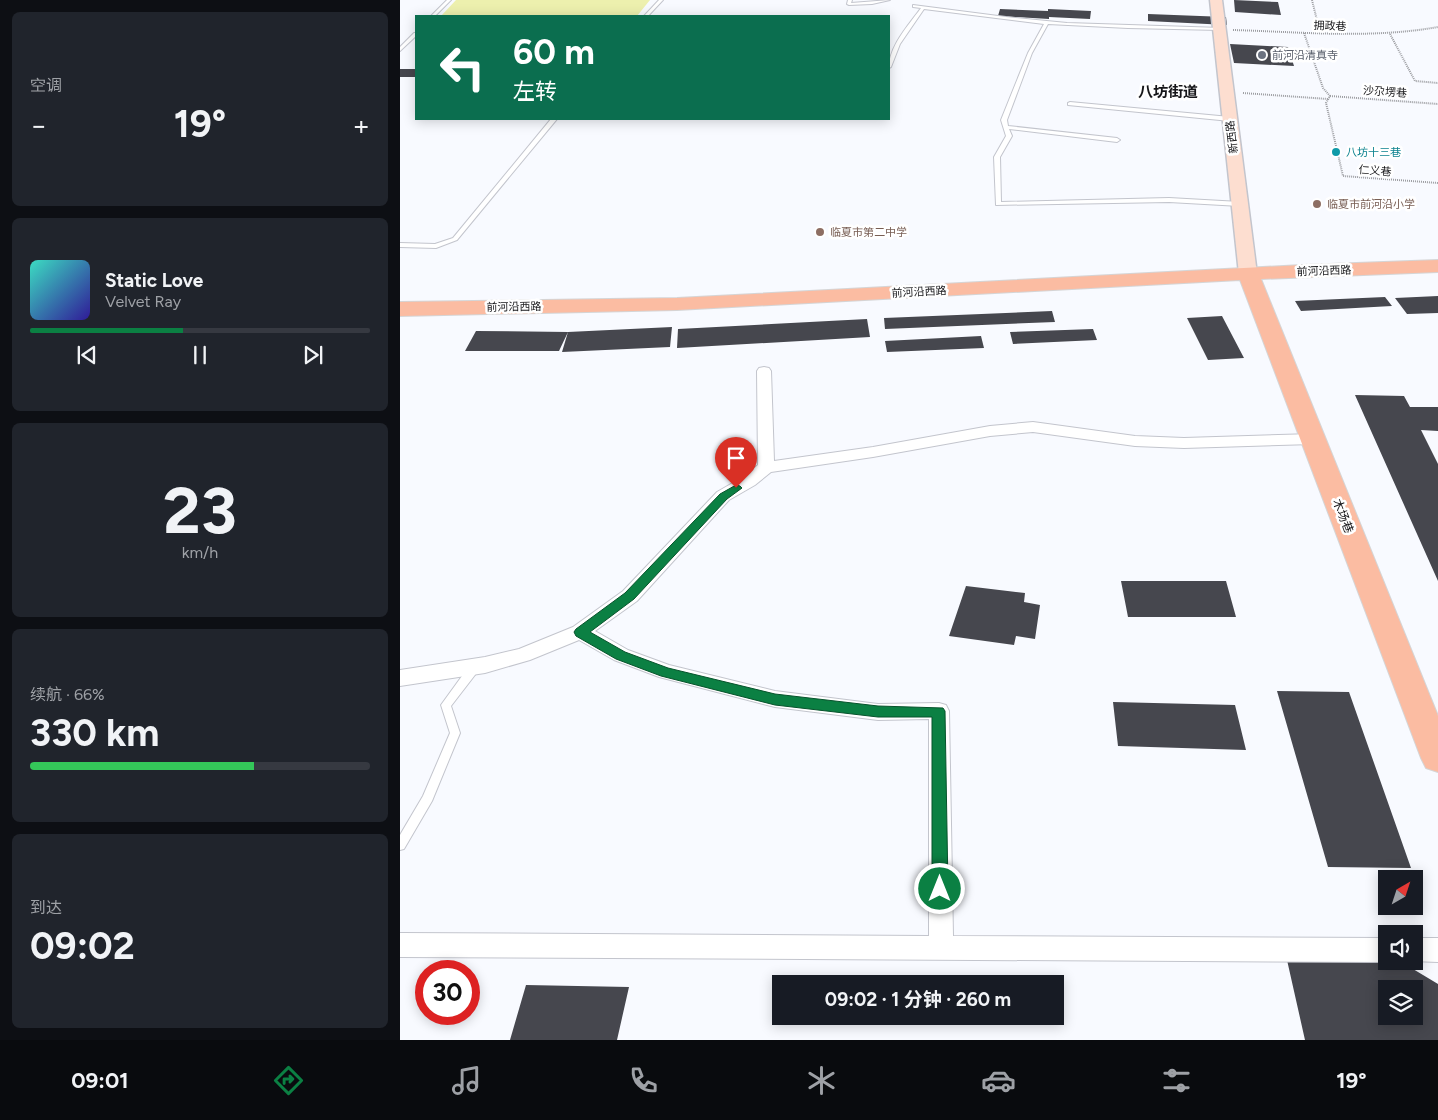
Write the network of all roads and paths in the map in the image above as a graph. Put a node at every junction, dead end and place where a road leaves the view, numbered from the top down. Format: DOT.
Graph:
graph roads {
  1 [pos="449,0"];
  2 [pos="661,0"];
  3 [pos="850,0"];
  4 [pos="888,0"];
  5 [pos="921,0"];
  6 [pos="1216,0"];
  7 [pos="1312,0"];
  8 [pos="924,8"];
  9 [pos="434,15"];
  10 [pos="647,15"];
  11 [pos="1046,23"];
  12 [pos="1438,27"];
  13 [pos="1220,29"];
  14 [pos="1304,33"];
  15 [pos="1320,33"];
  16 [pos="1390,34"];
  17 [pos="415,35"];
  18 [pos="400,50"];
  19 [pos="890,64"];
  20 [pos="1438,82"];
  21 [pos="1227,92"];
  22 [pos="1330,96"];
  23 [pos="1328,100"];
  24 [pos="1070,104"];
  25 [pos="1438,104"];
  26 [pos="1230,119"];
  27 [pos="553,120"];
  28 [pos="1006,127"];
  29 [pos="1117,140"];
  30 [pos="1438,183"];
  31 [pos="1240,204"];
  32 [pos="400,245"];
  33 [pos="1438,266"];
  34 [pos="1248,274"];
  35 [pos="400,309"];
  36 [pos="764,371"];
  37 [pos="1313,439"];
  38 [pos="766,467"];
  39 [pos="580,632"];
  40 [pos="474,668"];
  41 [pos="400,678"];
  42 [pos="1438,758"];
  43 [pos="400,845"];
  44 [pos="400,945"];
  45 [pos="941,948"];
  46 [pos="1378,950"];
  47 [pos="1423,950"];
  48 [pos="1438,950"];
  1 -- 9 [label="lane"];
  2 -- 10 [label="lane"];
  3 -- 4 [label="lane"];
  5 -- 8 [label="lane"];
  6 -- 13 [label="main road, 新西路"];
  7 -- 15 [label="path"];
  8 -- 11 [label="lane"];
  8 -- 19 [label="lane"];
  11 -- 13 [label="lane"];
  11 -- 28 [label="lane"];
  12 -- 16 [label="path, 拥政巷"];
  13 -- 14 [label="path, 拥政巷"];
  13 -- 21 [label="main road, 新西路"];
  14 -- 15 [label="path, 拥政巷"];
  14 -- 22 [label="path"];
  15 -- 16 [label="path, 拥政巷"];
  16 -- 20 [label="path"];
  17 -- 18 [label="lane"];
  21 -- 23 [label="path"];
  21 -- 26 [label="main road, 新西路"];
  22 -- 23 [label="path"];
  22 -- 25 [label="path, 沙尕塄巷"];
  23 -- 30 [label="path, 仁义巷"];
  24 -- 26 [label="lane"];
  26 -- 31 [label="main road, 新西路"];
  27 -- 32 [label="lane"];
  28 -- 29 [label="lane"];
  28 -- 31 [label="lane"];
  31 -- 34 [label="main road, 新西路"];
  33 -- 34 [label="main road, 前河沿西路"];
  34 -- 35 [label="main road, 前河沿西路"];
  34 -- 37 [label="main road, 木场巷"];
  36 -- 38 [label="street"];
  37 -- 38 [label="street"];
  37 -- 42 [label="main road, 木场巷"];
  38 -- 39 [label="street"];
  39 -- 40 [label="street"];
  39 -- 45 [label="street"];
  40 -- 41 [label="street"];
  40 -- 43 [label="lane"];
  44 -- 45 [label="street"];
  45 -- 46 [label="street"];
  47 -- 48 [label="street"];
}
